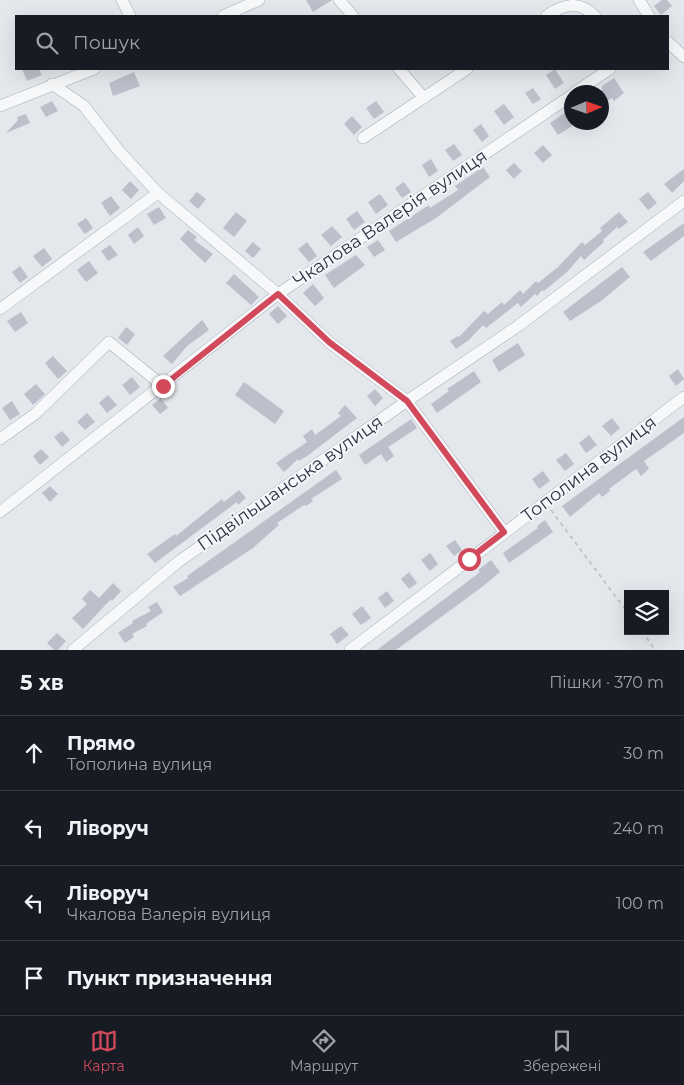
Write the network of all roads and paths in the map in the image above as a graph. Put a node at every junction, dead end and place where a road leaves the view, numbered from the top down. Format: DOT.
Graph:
graph roads {
  1 [pos="122,0"];
  2 [pos="259,0"];
  3 [pos="339,0"];
  4 [pos="639,0"];
  5 [pos="130,15"];
  6 [pos="225,15"];
  7 [pos="352,15"];
  8 [pos="548,15"];
  9 [pos="594,15"];
  10 [pos="648,15"];
  11 [pos="669,43"];
  12 [pos="684,57"];
  13 [pos="91,70"];
  14 [pos="400,70"];
  15 [pos="466,70"];
  16 [pos="608,70"];
  17 [pos="52,84"];
  18 [pos="586,85"];
  19 [pos="424,98"];
  20 [pos="564,100"];
  21 [pos="0,106"];
  22 [pos="363,138"];
  23 [pos="158,193"];
  24 [pos="684,200"];
  25 [pos="278,294"];
  26 [pos="0,309"];
  27 [pos="163,386"];
  28 [pos="684,397"];
  29 [pos="407,401"];
  30 [pos="0,439"];
  31 [pos="545,502"];
  32 [pos="0,512"];
  33 [pos="504,532"];
  34 [pos="624,608"];
  35 [pos="645,635"];
  36 [pos="72,650"];
  37 [pos="350,650"];
  38 [pos="655,650"];
  1 -- 5 [label="street"];
  2 -- 6 [label="street"];
  3 -- 7 [label="street"];
  4 -- 10 [label="street"];
  8 -- 9 [label="street"];
  11 -- 12 [label="street"];
  13 -- 17 [label="street"];
  14 -- 19 [label="street"];
  15 -- 19 [label="street"];
  16 -- 18 [label="street"];
  17 -- 21 [label="street"];
  17 -- 23 [label="street"];
  19 -- 22 [label="street"];
  20 -- 25 [label="street, Чкалова Валерія вулиця"];
  23 -- 25 [label="street"];
  23 -- 26 [label="street"];
  24 -- 29 [label="street, Підвільшанська вулиця"];
  25 -- 27 [label="street, Чкалова Валерія вулиця"];
  25 -- 29 [label="street"];
  27 -- 30 [label="street"];
  27 -- 32 [label="street, Чкалова Валерія вулиця"];
  28 -- 31 [label="street, Тополина вулиця"];
  29 -- 33 [label="street"];
  29 -- 36 [label="street, Підвільшанська вулиця"];
  31 -- 33 [label="street, Тополина вулиця"];
  31 -- 34 [label="path"];
  33 -- 37 [label="street, Тополина вулиця"];
  35 -- 38 [label="path"];
}
